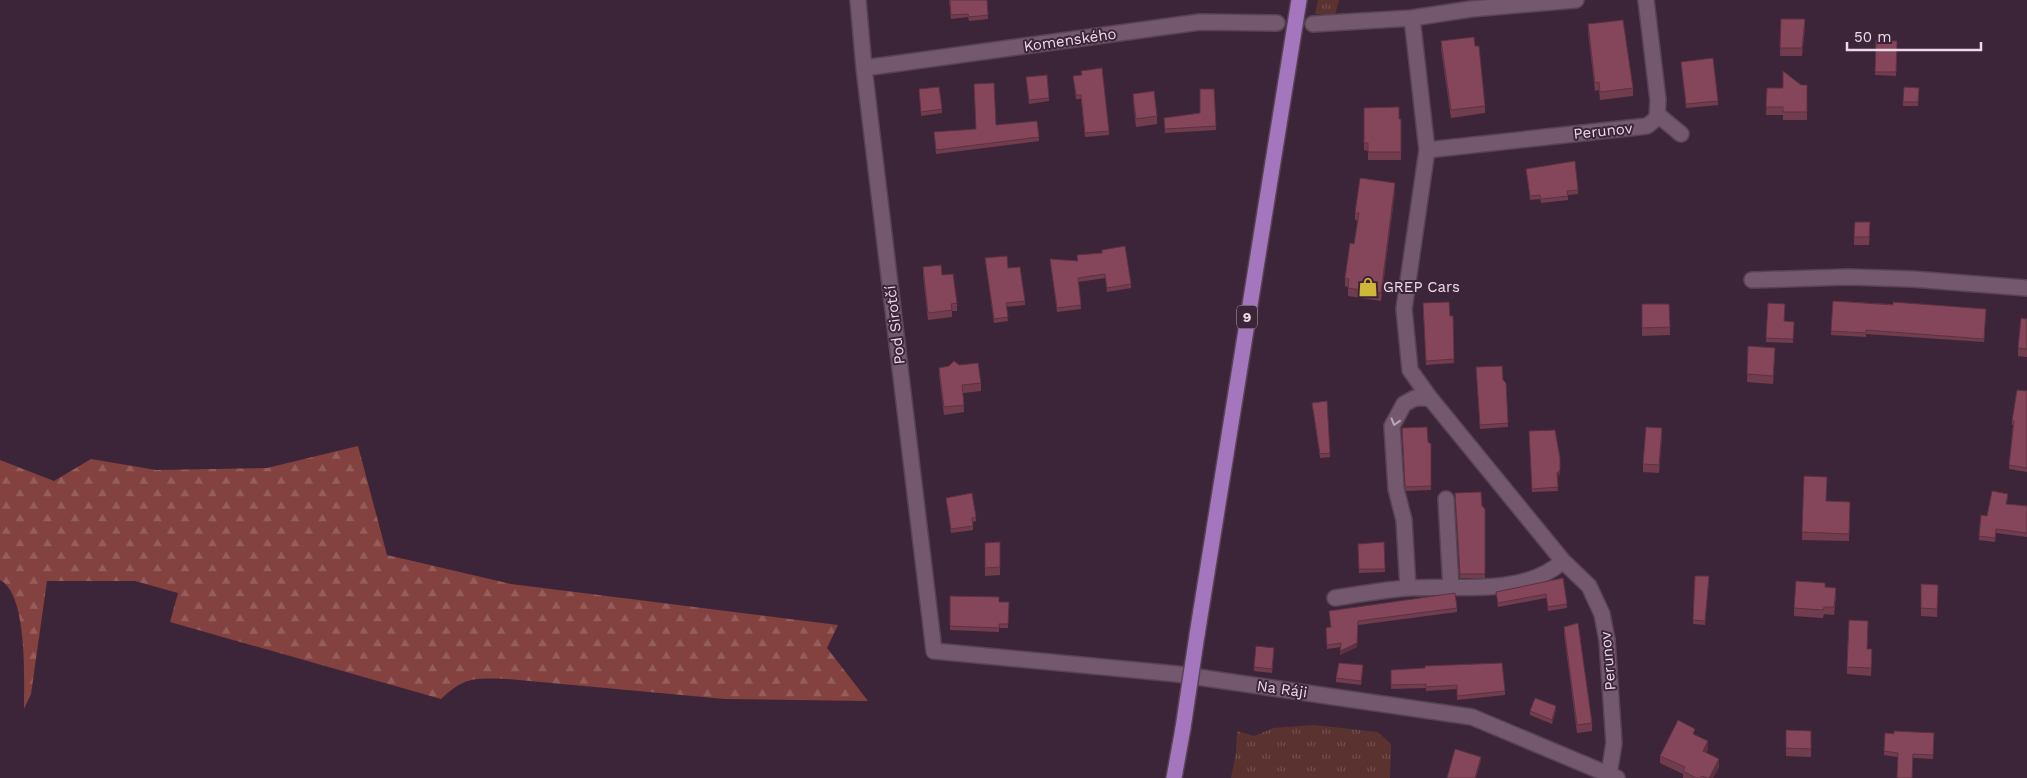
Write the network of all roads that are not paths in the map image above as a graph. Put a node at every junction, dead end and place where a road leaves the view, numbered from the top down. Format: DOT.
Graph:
graph roads {
  1 [pos="858,0"];
  2 [pos="1299,0"];
  3 [pos="1576,0"];
  4 [pos="1646,0"];
  5 [pos="1412,18"];
  6 [pos="1277,23"];
  7 [pos="1313,24"];
  8 [pos="864,68"];
  9 [pos="1658,116"];
  10 [pos="1681,134"];
  11 [pos="1427,150"];
  12 [pos="1752,280"];
  13 [pos="2027,288"];
  14 [pos="1430,398"];
  15 [pos="1446,499"];
  16 [pos="1563,561"];
  17 [pos="1408,588"];
  18 [pos="1451,588"];
  19 [pos="1335,598"];
  20 [pos="934,651"];
  21 [pos="1613,776"];
  22 [pos="1174,778"];
  1 -- 8 [label="street, Pod Sirotčí"];
  2 -- 22 [label="main road, 9, bridge"];
  3 -- 5 [label="street"];
  4 -- 9 [label="street"];
  5 -- 7 [label="street"];
  5 -- 11 [label="street, Perunov"];
  6 -- 8 [label="street, Komenského"];
  8 -- 20 [label="street, Pod Sirotčí"];
  9 -- 10 [label="street"];
  9 -- 11 [label="street, Perunov"];
  11 -- 14 [label="street, Perunov"];
  12 -- 13 [label="street"];
  14 -- 16 [label="street, Perunov"];
  14 -- 17 [label="street, one-way"];
  15 -- 18 [label="street"];
  16 -- 18 [label="street"];
  16 -- 21 [label="street, Perunov"];
  17 -- 18 [label="street"];
  17 -- 19 [label="street"];
  20 -- 21 [label="street, Na Ráji"];
}
